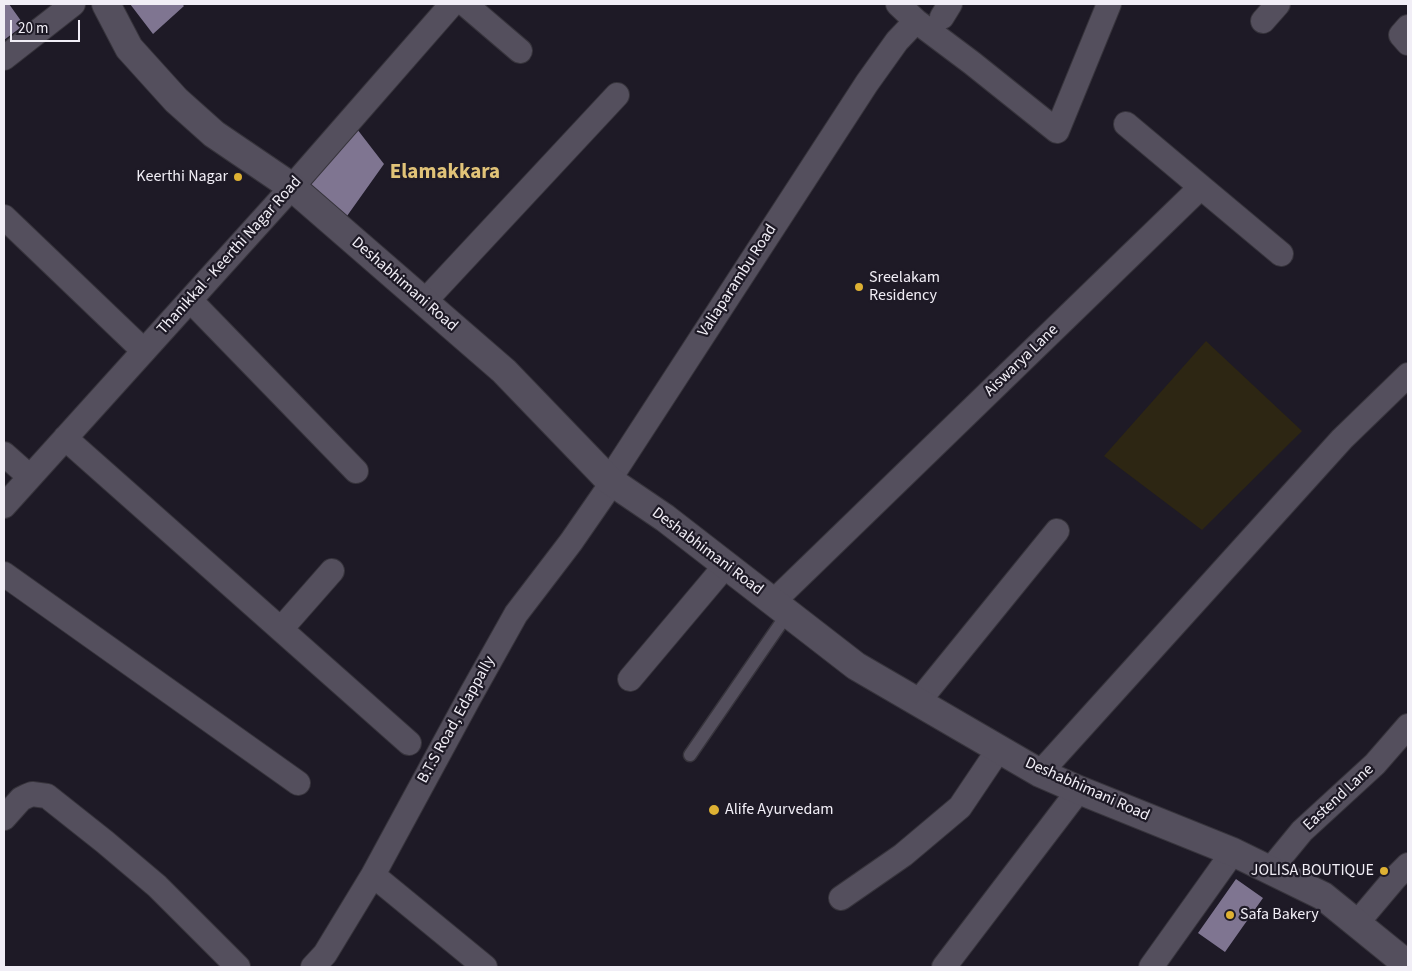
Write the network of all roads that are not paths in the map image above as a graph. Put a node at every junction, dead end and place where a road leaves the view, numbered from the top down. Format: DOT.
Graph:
graph roads {
  1 [pos="72,4"];
  2 [pos="106,4"];
  3 [pos="452,4"];
  4 [pos="465,4"];
  5 [pos="898,4"];
  6 [pos="1109,4"];
  7 [pos="916,21"];
  8 [pos="1408,27"];
  9 [pos="1408,43"];
  10 [pos="520,51"];
  11 [pos="4,58"];
  12 [pos="616,95"];
  13 [pos="1126,124"];
  14 [pos="292,187"];
  15 [pos="1201,187"];
  16 [pos="4,217"];
  17 [pos="1281,254"];
  18 [pos="190,300"];
  19 [pos="424,302"];
  20 [pos="144,351"];
  21 [pos="1408,375"];
  22 [pos="65,438"];
  23 [pos="4,454"];
  24 [pos="356,471"];
  25 [pos="30,477"];
  26 [pos="609,480"];
  27 [pos="4,506"];
  28 [pos="1057,531"];
  29 [pos="726,565"];
  30 [pos="332,571"];
  31 [pos="4,574"];
  32 [pos="781,608"];
  33 [pos="281,629"];
  34 [pos="630,679"];
  35 [pos="918,702"];
  36 [pos="1408,726"];
  37 [pos="409,743"];
  38 [pos="999,749"];
  39 [pos="690,755"];
  40 [pos="1040,773"];
  41 [pos="298,783"];
  42 [pos="1079,790"];
  43 [pos="4,818"];
  44 [pos="1232,852"];
  45 [pos="1408,865"];
  46 [pos="1270,870"];
  47 [pos="373,875"];
  48 [pos="841,898"];
  49 [pos="1357,923"];
  50 [pos="1408,965"];
  51 [pos="238,967"];
  52 [pos="313,967"];
  53 [pos="485,967"];
  54 [pos="944,967"];
  55 [pos="1151,967"];
  1 -- 11 [label="street"];
  2 -- 14 [label="street, Deshabhimani Road"];
  3 -- 14 [label="street, Thanikkal - Keerthi Nagar Road"];
  4 -- 10 [label="street"];
  5 -- 7 [label="street"];
  6 -- 7 [label="street"];
  7 -- 26 [label="street, Valiaparambu Road"];
  8 -- 9 [label="street"];
  12 -- 19 [label="street"];
  13 -- 15 [label="street"];
  14 -- 18 [label="street, Thanikkal - Keerthi Nagar Road"];
  14 -- 19 [label="street, Deshabhimani Road"];
  15 -- 17 [label="street"];
  15 -- 32 [label="street, Aiswarya Lane"];
  16 -- 20 [label="street"];
  18 -- 20 [label="street, Thanikkal - Keerthi Nagar Road"];
  18 -- 24 [label="street"];
  19 -- 26 [label="street, Deshabhimani Road"];
  20 -- 22 [label="street, Thanikkal - Keerthi Nagar Road"];
  21 -- 40 [label="street"];
  22 -- 25 [label="street, Thanikkal - Keerthi Nagar Road"];
  22 -- 33 [label="street"];
  23 -- 25 [label="street"];
  25 -- 27 [label="street, Thanikkal - Keerthi Nagar Road"];
  26 -- 29 [label="street, Deshabhimani Road"];
  26 -- 47 [label="street, B.T.S Road, Edappally"];
  28 -- 35 [label="street"];
  29 -- 32 [label="street, Deshabhimani Road"];
  29 -- 34 [label="street"];
  30 -- 33 [label="street"];
  31 -- 41 [label="street"];
  32 -- 35 [label="street, Deshabhimani Road"];
  32 -- 39 [label="lane"];
  33 -- 37 [label="street"];
  35 -- 38 [label="street, Deshabhimani Road"];
  36 -- 46 [label="street, Eastend Lane"];
  38 -- 40 [label="street, Deshabhimani Road"];
  38 -- 48 [label="street"];
  40 -- 42 [label="street, Deshabhimani Road"];
  42 -- 44 [label="street, Deshabhimani Road"];
  42 -- 54 [label="street"];
  43 -- 51 [label="street"];
  44 -- 46 [label="street, Deshabhimani Road"];
  44 -- 55 [label="street"];
  45 -- 49 [label="street"];
  46 -- 49 [label="street, Deshabhimani Road"];
  47 -- 52 [label="street, B.T.S Road, Edappally"];
  47 -- 53 [label="street"];
  49 -- 50 [label="street, Deshabhimani Road"];
}
